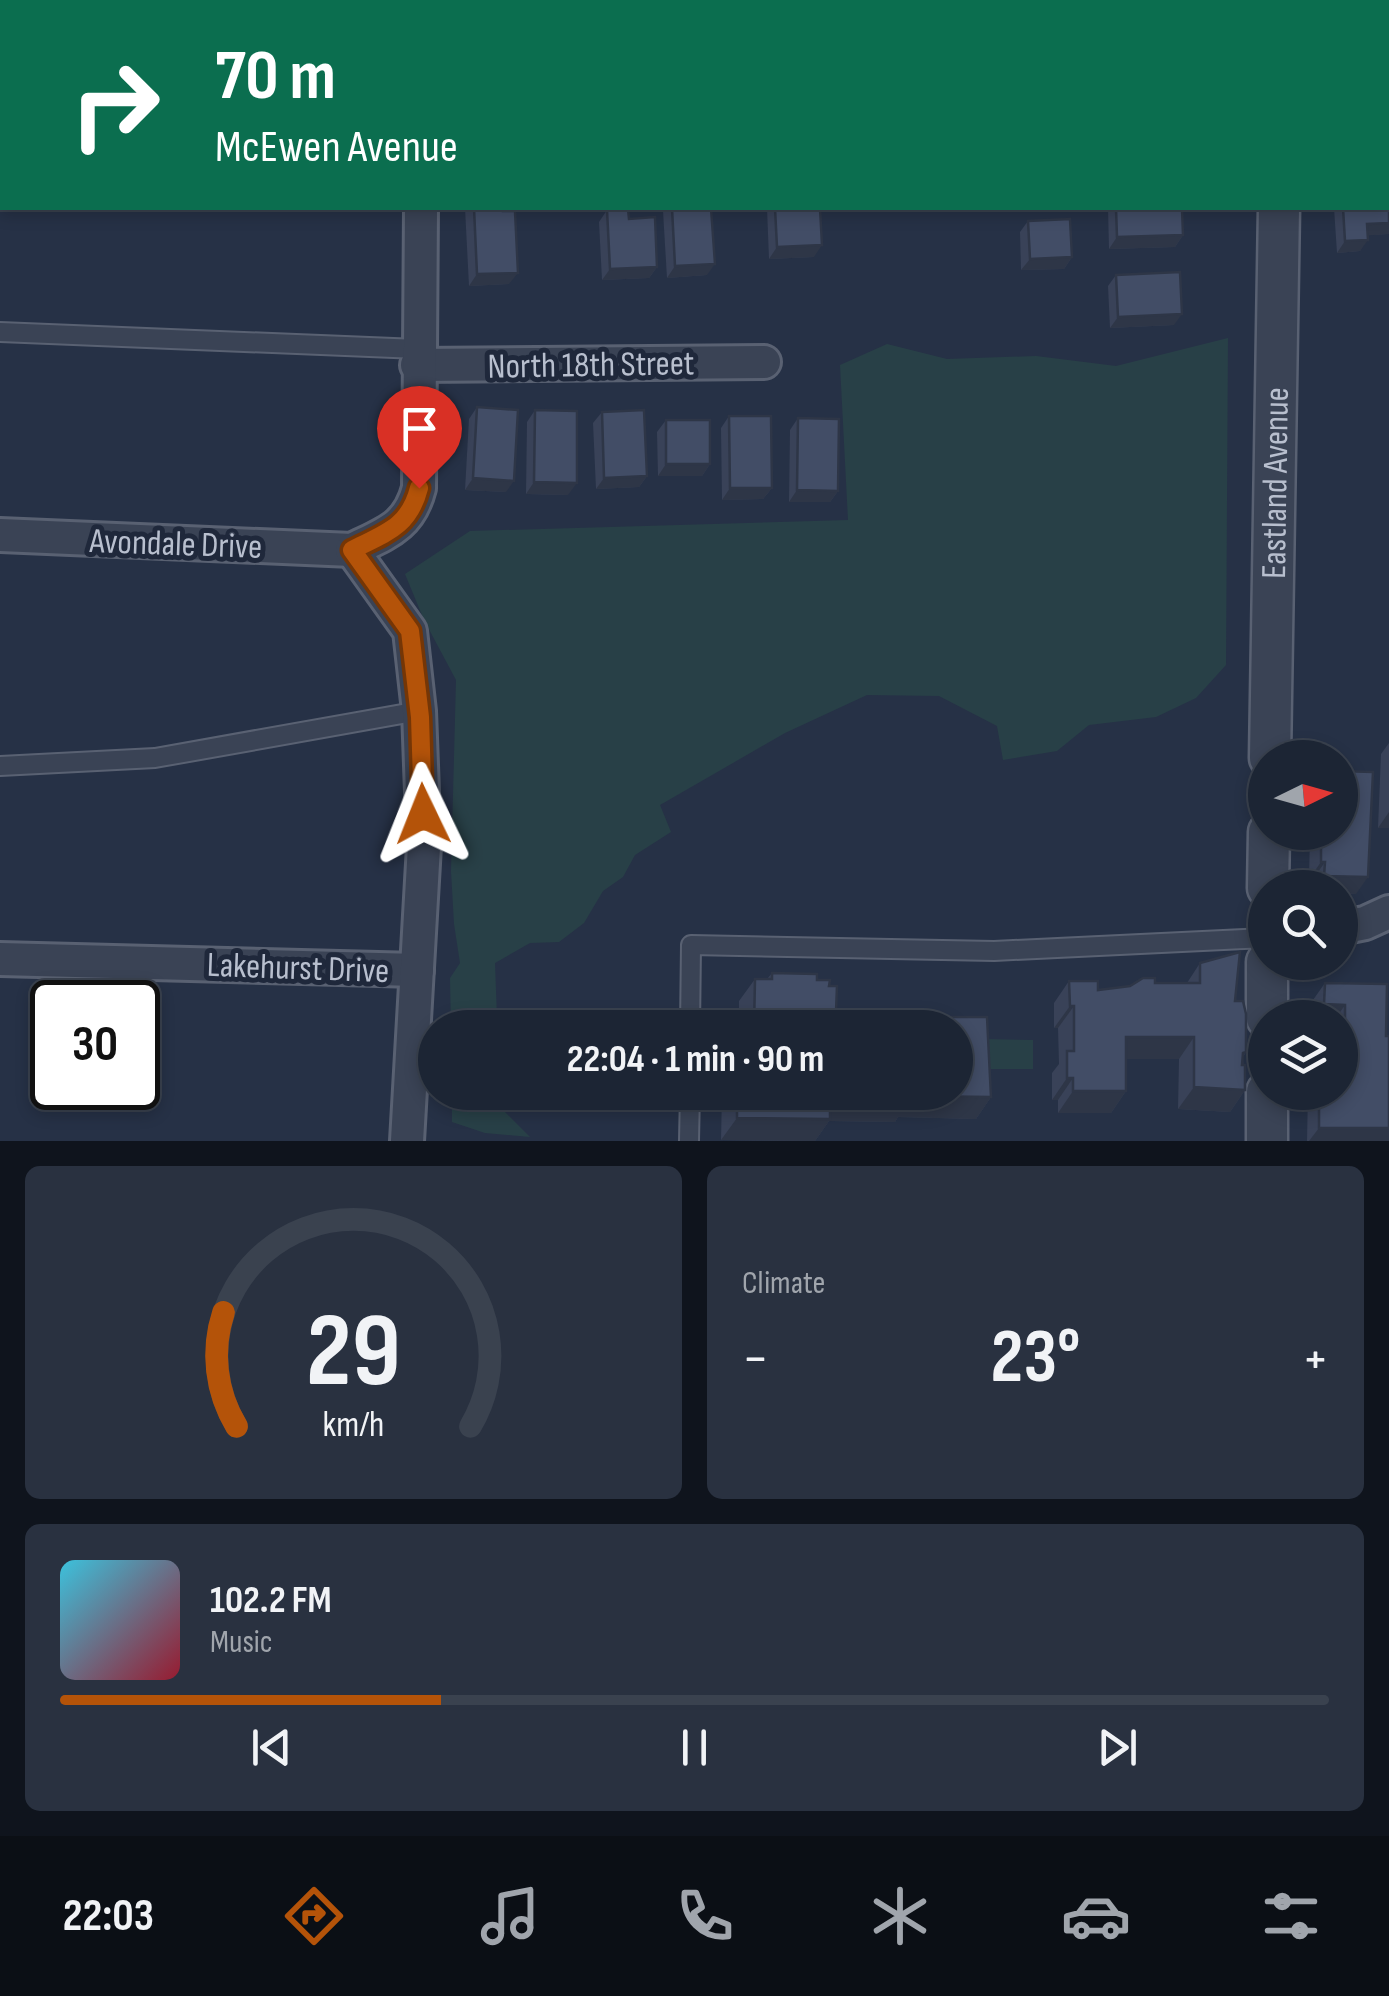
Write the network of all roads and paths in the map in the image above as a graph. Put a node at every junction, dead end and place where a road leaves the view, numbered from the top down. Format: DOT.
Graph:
graph roads {
  1 [pos="421,210"];
  2 [pos="1279,210"];
  3 [pos="0,332"];
  4 [pos="418,357"];
  5 [pos="764,362"];
  6 [pos="0,536"];
  7 [pos="352,550"];
  8 [pos="419,711"];
  9 [pos="1270,740"];
  10 [pos="0,766"];
  11 [pos="1389,912"];
  12 [pos="1358,924"];
  13 [pos="1248,939"];
  14 [pos="0,958"];
  15 [pos="417,970"];
  16 [pos="690,1010"];
  17 [pos="690,1110"];
  18 [pos="1267,1110"];
  19 [pos="407,1141"];
  20 [pos="690,1141"];
  21 [pos="1267,1141"];
  1 -- 4 [label="street"];
  2 -- 9 [label="street, Eastland Avenue"];
  3 -- 4 [label="lane"];
  4 -- 5 [label="street, North 18th Street"];
  4 -- 7 [label="street"];
  6 -- 7 [label="street, Avondale Drive"];
  7 -- 8 [label="street"];
  8 -- 10 [label="lane"];
  8 -- 15 [label="street"];
  11 -- 12 [label="street"];
  13 -- 16 [label="lane"];
  14 -- 15 [label="street, Lakehurst Drive"];
  15 -- 19 [label="street"];
  17 -- 20 [label="lane"];
  18 -- 21 [label="street"];
}
